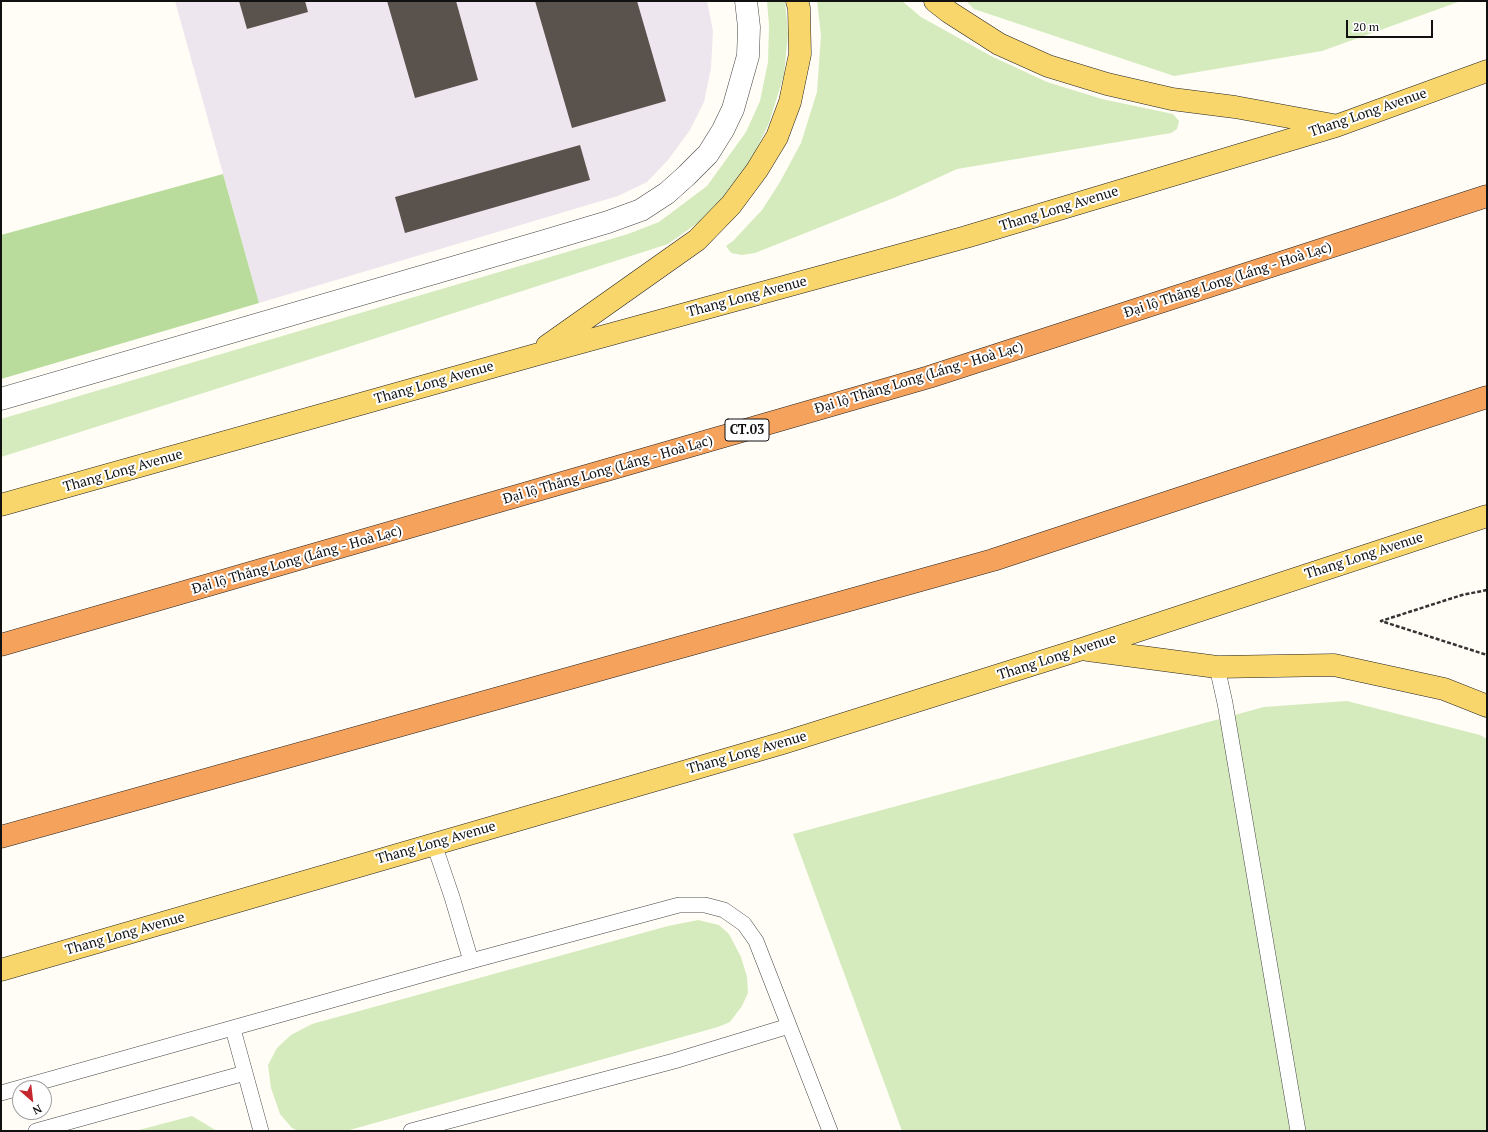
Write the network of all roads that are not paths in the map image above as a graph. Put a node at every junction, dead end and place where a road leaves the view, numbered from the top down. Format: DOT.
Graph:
graph roads {
  1 [pos="746,1"];
  2 [pos="797,1"];
  3 [pos="935,1"];
  4 [pos="1487,71"];
  5 [pos="1336,126"];
  6 [pos="1487,196"];
  7 [pos="535,355"];
  8 [pos="1487,398"];
  9 [pos="1,400"];
  10 [pos="1,505"];
  11 [pos="1487,516"];
  12 [pos="1,645"];
  13 [pos="1082,649"];
  14 [pos="1218,667"];
  15 [pos="1487,706"];
  16 [pos="1,836"];
  17 [pos="434,844"];
  18 [pos="471,961"];
  19 [pos="1,970"];
  20 [pos="789,1026"];
  21 [pos="233,1029"];
  22 [pos="245,1073"];
  23 [pos="1,1092"];
  24 [pos="36,1131"];
  25 [pos="261,1131"];
  26 [pos="411,1131"];
  27 [pos="830,1131"];
  28 [pos="1298,1131"];
  1 -- 9 [label="street"];
  2 -- 7 [label="main road"];
  3 -- 5 [label="main road"];
  4 -- 5 [label="main road, Thang Long Avenue"];
  5 -- 7 [label="main road, Thang Long Avenue"];
  6 -- 12 [label="highway, Đại lộ Thăng Long (Láng - Hoà Lạc) / CT.03"];
  7 -- 10 [label="main road, Thang Long Avenue"];
  8 -- 16 [label="highway"];
  11 -- 13 [label="main road, Thang Long Avenue"];
  13 -- 14 [label="main road"];
  13 -- 17 [label="main road, Thang Long Avenue"];
  14 -- 15 [label="main road"];
  14 -- 28 [label="lane"];
  17 -- 18 [label="lane"];
  17 -- 19 [label="main road, Thang Long Avenue"];
  18 -- 20 [label="lane"];
  18 -- 21 [label="lane"];
  20 -- 26 [label="lane"];
  20 -- 27 [label="lane"];
  21 -- 22 [label="lane"];
  21 -- 23 [label="lane"];
  22 -- 24 [label="lane"];
  22 -- 25 [label="lane"];
}
